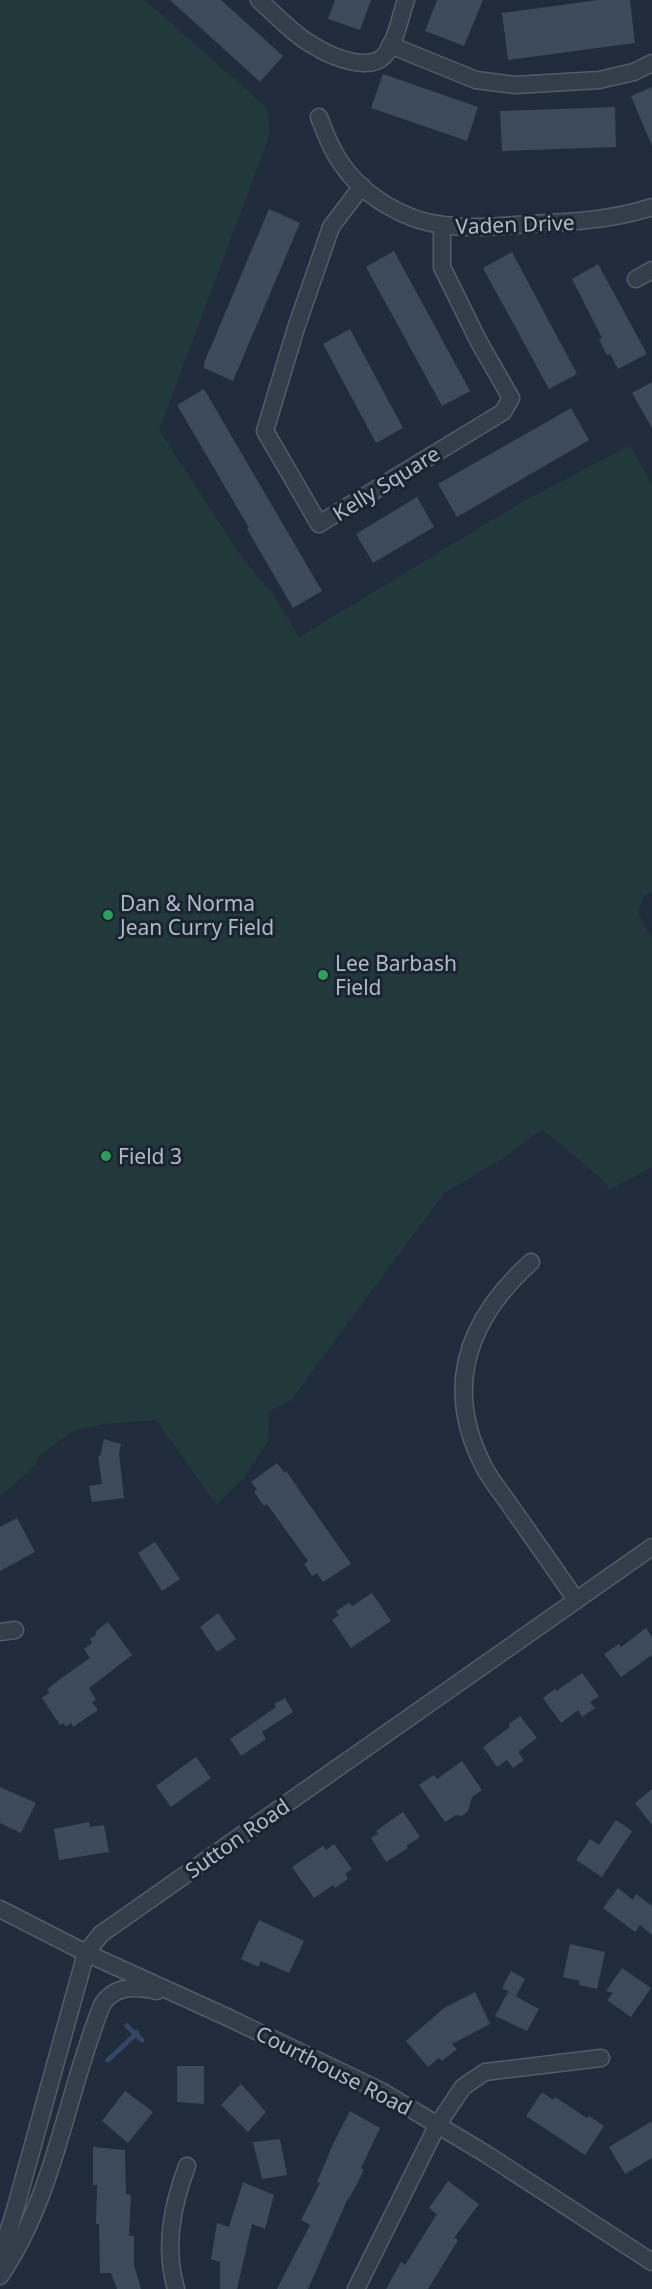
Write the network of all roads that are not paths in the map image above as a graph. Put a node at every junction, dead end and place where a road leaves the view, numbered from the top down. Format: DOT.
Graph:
graph roads {
  1 [pos="259,0"];
  2 [pos="406,0"];
  3 [pos="390,45"];
  4 [pos="652,63"];
  5 [pos="319,117"];
  6 [pos="362,186"];
  7 [pos="652,207"];
  8 [pos="441,225"];
  9 [pos="652,270"];
  10 [pos="636,279"];
  11 [pos="531,1262"];
  12 [pos="652,1547"];
  13 [pos="576,1600"];
  14 [pos="0,1909"];
  15 [pos="86,1953"];
  16 [pos="182,1996"];
  17 [pos="601,2058"];
  18 [pos="438,2124"];
  19 [pos="187,2166"];
  20 [pos="0,2258"];
  21 [pos="652,2262"];
  22 [pos="0,2276"];
  23 [pos="176,2289"];
  24 [pos="356,2289"];
  1 -- 3 [label="street"];
  2 -- 3 [label="street"];
  3 -- 4 [label="street"];
  5 -- 6 [label="street, Vaden Drive"];
  6 -- 8 [label="street, Vaden Drive"];
  6 -- 8 [label="street, Kelly Square"];
  7 -- 8 [label="street, Vaden Drive"];
  9 -- 10 [label="street"];
  11 -- 13 [label="street"];
  12 -- 13 [label="street, Sutton Road"];
  13 -- 15 [label="street, Sutton Road"];
  14 -- 15 [label="street, Courthouse Road"];
  15 -- 16 [label="street, Courthouse Road"];
  15 -- 20 [label="street, Sutton Road"];
  16 -- 18 [label="street, Courthouse Road"];
  16 -- 22 [label="street"];
  17 -- 18 [label="street"];
  18 -- 21 [label="street, Courthouse Road"];
  18 -- 24 [label="street"];
  19 -- 23 [label="street"];
}
